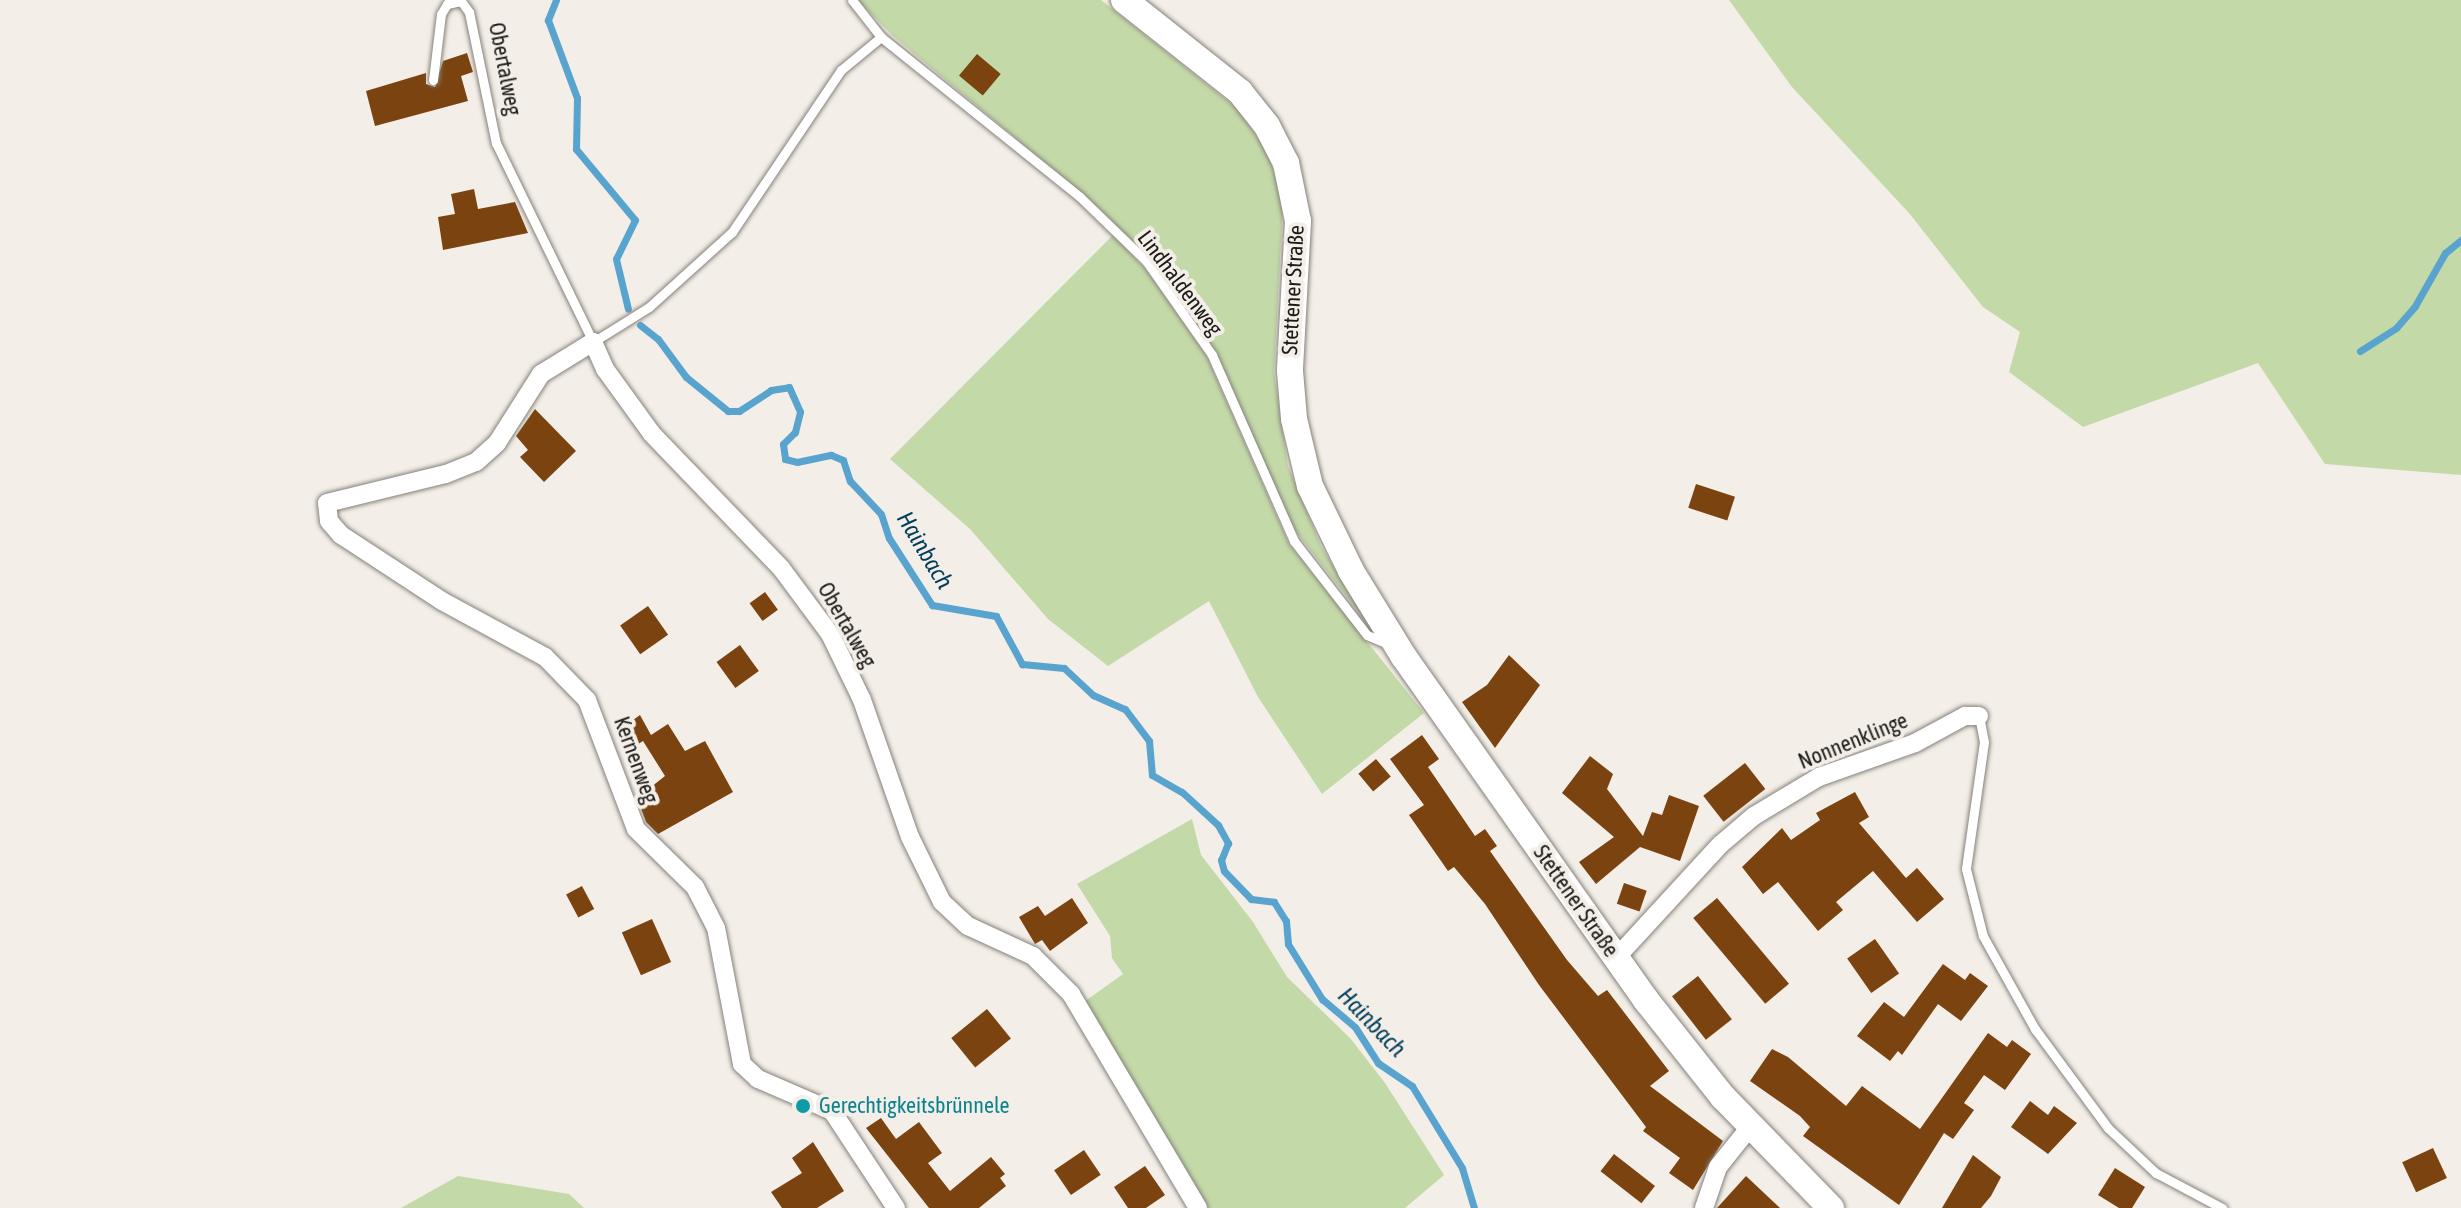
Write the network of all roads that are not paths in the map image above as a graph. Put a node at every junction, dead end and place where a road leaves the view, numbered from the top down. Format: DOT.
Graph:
graph roads {
  1 [pos="852,0"];
  2 [pos="1124,0"];
  3 [pos="461,1"];
  4 [pos="881,37"];
  5 [pos="433,80"];
  6 [pos="593,342"];
  7 [pos="1397,646"];
  8 [pos="1979,716"];
  9 [pos="1616,958"];
  10 [pos="1750,1127"];
  11 [pos="896,1208"];
  12 [pos="1198,1208"];
  13 [pos="1704,1208"];
  14 [pos="1831,1208"];
  15 [pos="2222,1208"];
  1 -- 4 [label="lane, Lindhaldenweg"];
  2 -- 7 [label="main road, Stettener Straße"];
  3 -- 5 [label="lane"];
  3 -- 6 [label="lane, Obertalweg"];
  4 -- 6 [label="lane"];
  4 -- 7 [label="lane, Lindhaldenweg"];
  6 -- 11 [label="street, Kernenweg"];
  6 -- 12 [label="street, Obertalweg"];
  7 -- 9 [label="main road, Stettener Straße"];
  8 -- 9 [label="street, Nonnenklinge"];
  8 -- 15 [label="lane"];
  9 -- 10 [label="main road, Stettener Straße"];
  10 -- 13 [label="street"];
  10 -- 14 [label="main road, Stettener Straße"];
}
